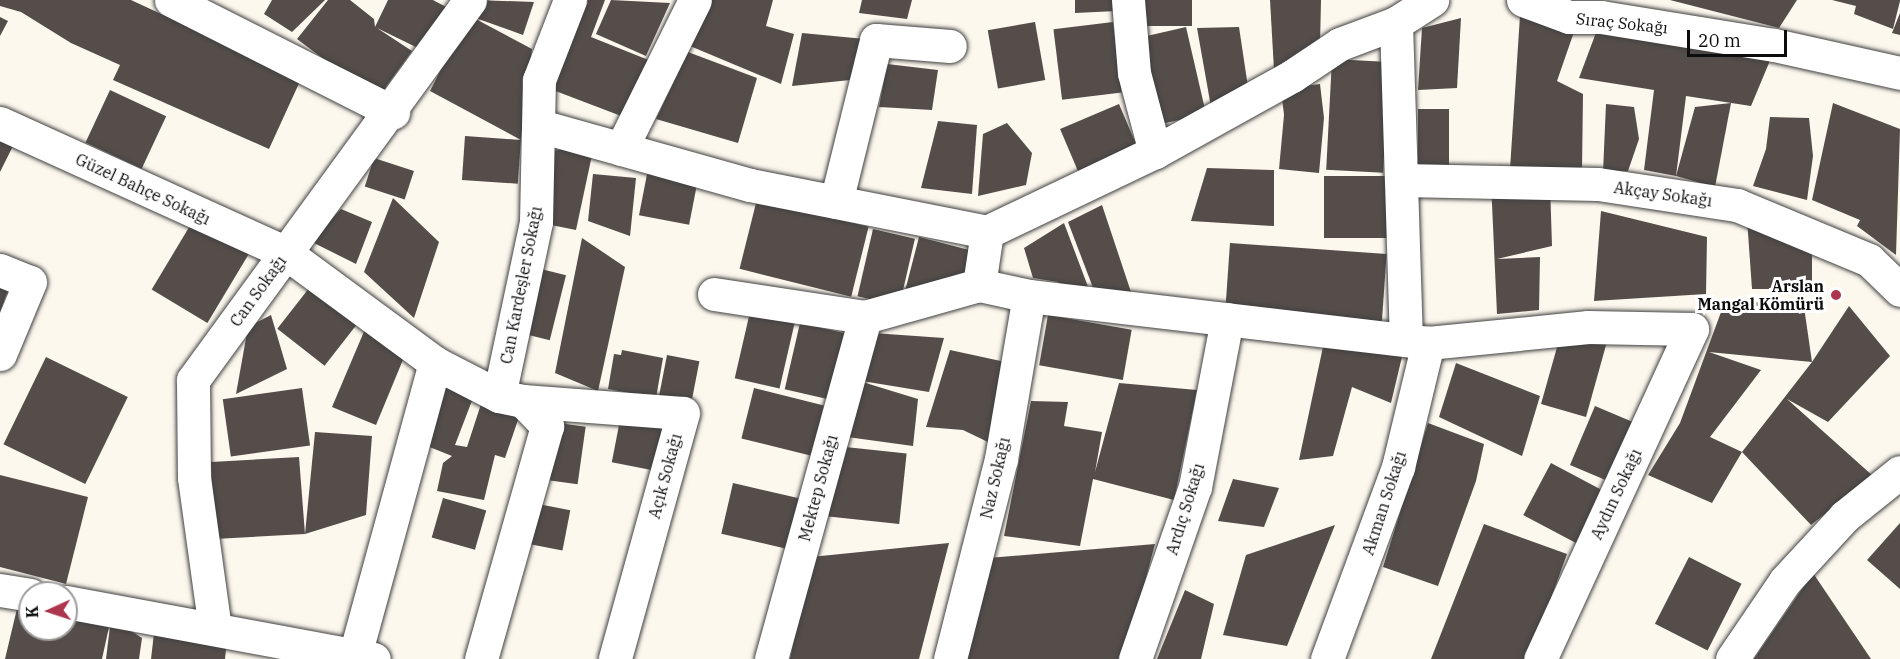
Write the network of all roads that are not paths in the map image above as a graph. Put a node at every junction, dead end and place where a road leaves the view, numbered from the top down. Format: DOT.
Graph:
graph roads {
  1 [pos="171,0"];
  2 [pos="470,0"];
  3 [pos="570,0"];
  4 [pos="695,0"];
  5 [pos="1128,0"];
  6 [pos="1432,0"];
  7 [pos="1523,0"];
  8 [pos="1395,23"];
  9 [pos="950,46"];
  10 [pos="1900,73"];
  11 [pos="393,112"];
  12 [pos="0,123"];
  13 [pos="540,126"];
  14 [pos="621,149"];
  15 [pos="1155,152"];
  16 [pos="1402,180"];
  17 [pos="836,202"];
  18 [pos="987,232"];
  19 [pos="286,253"];
  20 [pos="0,270"];
  21 [pos="979,285"];
  22 [pos="1900,290"];
  23 [pos="714,294"];
  24 [pos="1029,296"];
  25 [pos="865,317"];
  26 [pos="1227,319"];
  27 [pos="1417,342"];
  28 [pos="0,354"];
  29 [pos="435,363"];
  30 [pos="511,399"];
  31 [pos="1900,472"];
  32 [pos="0,590"];
  33 [pos="18,593"];
  34 [pos="78,605"];
  35 [pos="234,640"];
  36 [pos="364,657"];
  37 [pos="481,659"];
  38 [pos="615,659"];
  39 [pos="771,659"];
  40 [pos="950,659"];
  41 [pos="1135,659"];
  42 [pos="1327,659"];
  43 [pos="1540,659"];
  44 [pos="1732,659"];
  1 -- 11 [label="street"];
  2 -- 11 [label="street, Can Sokağı"];
  3 -- 13 [label="street, Can Kardeşler Sokağı"];
  4 -- 14 [label="street"];
  5 -- 15 [label="street"];
  6 -- 8 [label="street"];
  7 -- 10 [label="street, Sıraç Sokağı"];
  8 -- 15 [label="street"];
  8 -- 16 [label="street, Akman Sokağı"];
  9 -- 17 [label="street"];
  11 -- 19 [label="street, Can Sokağı"];
  12 -- 19 [label="street, Güzel Bahçe Sokağı"];
  13 -- 14 [label="street"];
  13 -- 30 [label="street, Can Kardeşler Sokağı"];
  14 -- 17 [label="street"];
  15 -- 18 [label="street"];
  16 -- 22 [label="street, Akçay Sokağı"];
  16 -- 27 [label="street, Akman Sokağı"];
  17 -- 18 [label="street"];
  18 -- 21 [label="street"];
  19 -- 29 [label="street, Güzel Bahçe Sokağı"];
  19 -- 35 [label="street, Can Sokağı"];
  20 -- 28 [label="street"];
  21 -- 24 [label="street"];
  21 -- 25 [label="street"];
  23 -- 25 [label="street"];
  24 -- 26 [label="street"];
  24 -- 40 [label="street, Naz Sokağı"];
  25 -- 39 [label="street, Mektep Sokağı"];
  26 -- 27 [label="street"];
  26 -- 41 [label="street, Ardıç Sokağı"];
  27 -- 42 [label="street, Akman Sokağı"];
  27 -- 43 [label="street, Aydın Sokağı"];
  29 -- 30 [label="street, Güzel Bahçe Sokağı"];
  29 -- 36 [label="street"];
  30 -- 37 [label="street"];
  30 -- 38 [label="street, Açık Sokağı"];
  31 -- 44 [label="street"];
  32 -- 33 [label="street"];
  34 -- 35 [label="street"];
  35 -- 36 [label="street"];
}
